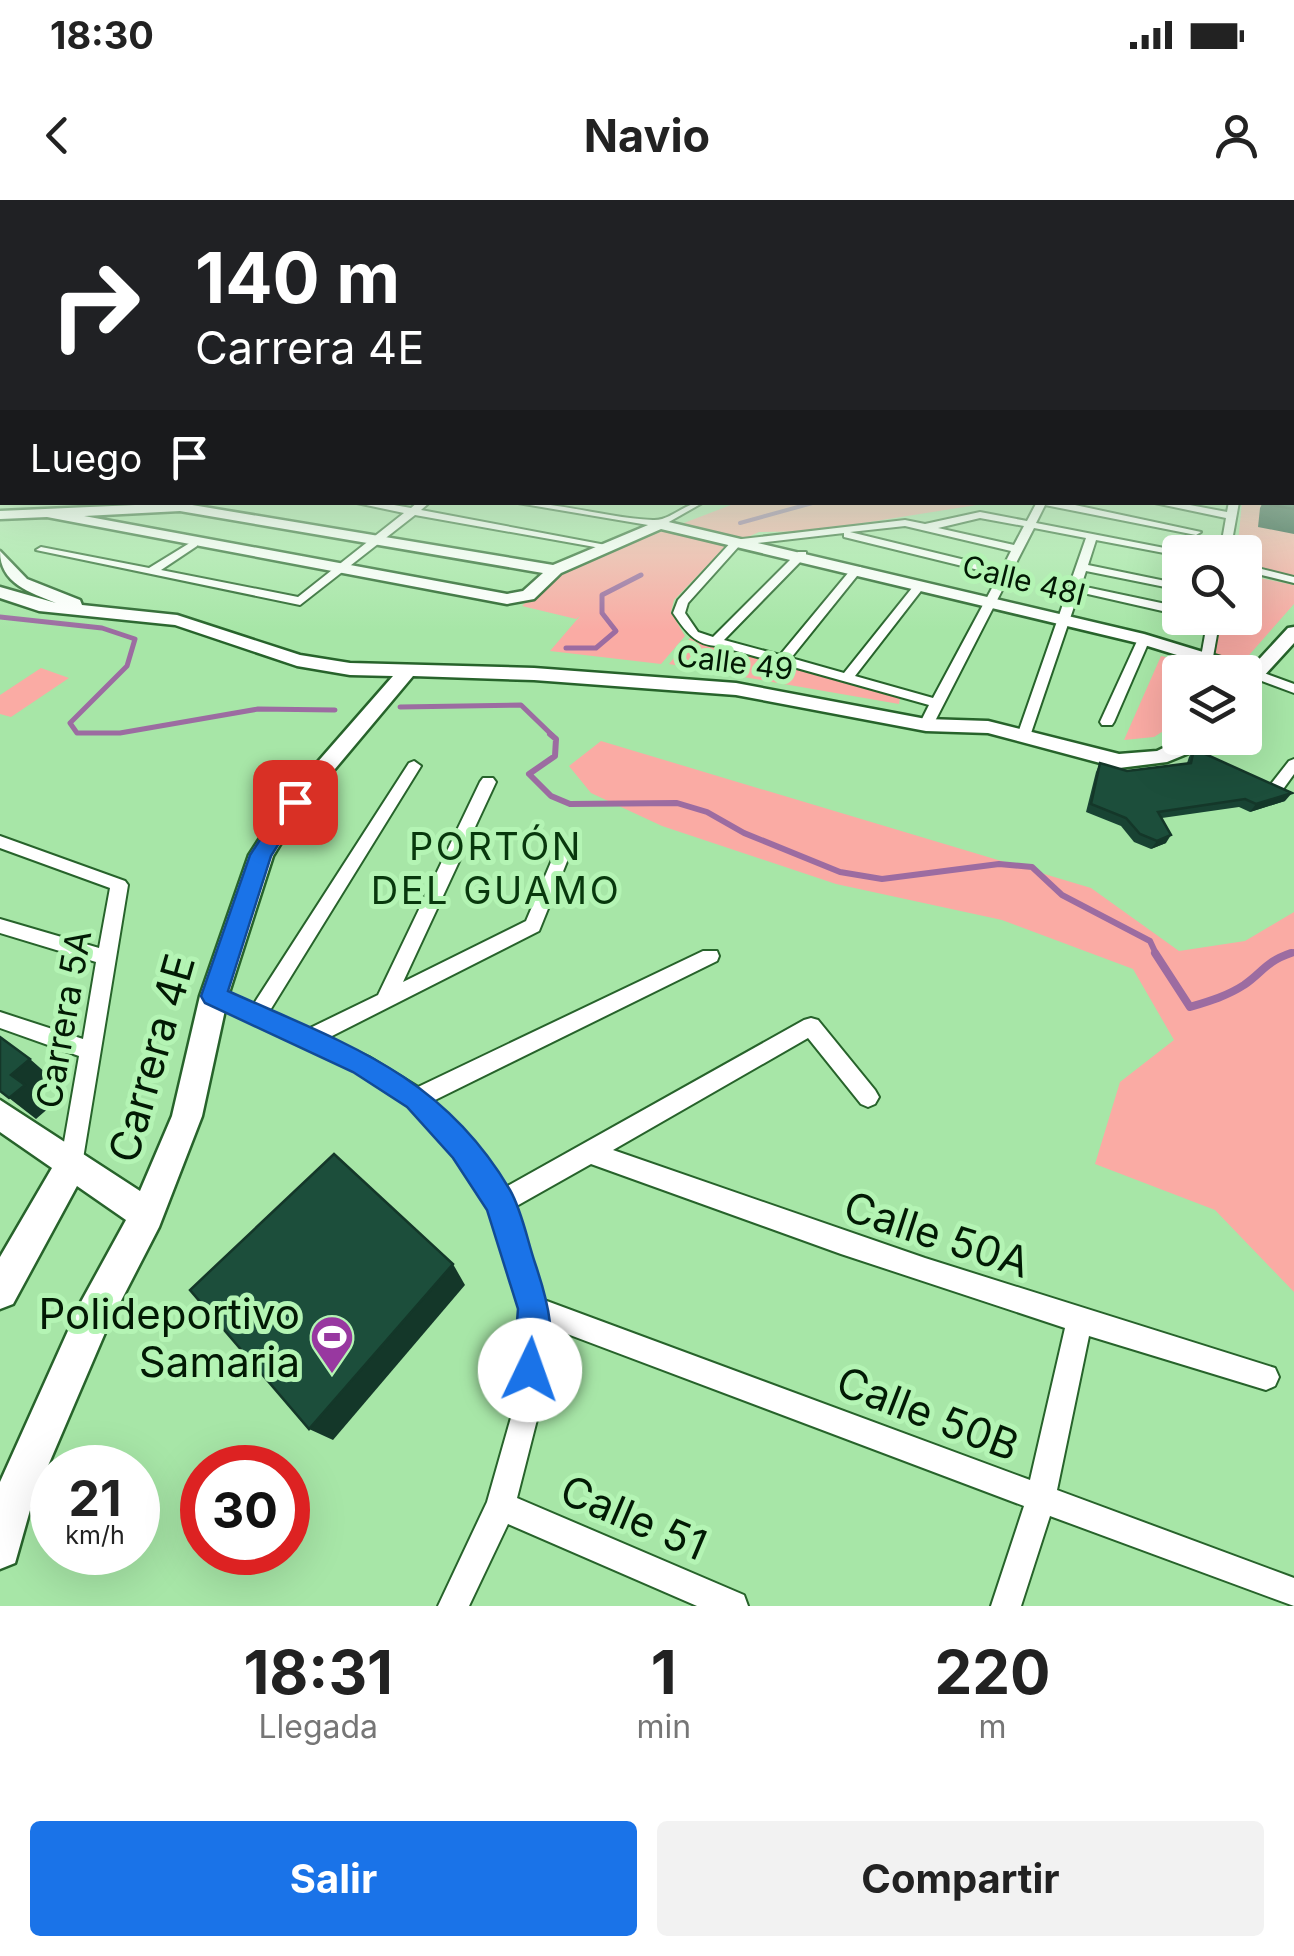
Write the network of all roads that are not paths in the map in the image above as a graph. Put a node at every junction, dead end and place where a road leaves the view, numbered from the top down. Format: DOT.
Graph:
graph roads {
  1 [pos="184,505"];
  2 [pos="374,505"];
  3 [pos="420,505"];
  4 [pos="537,505"];
  5 [pos="696,505"];
  6 [pos="1040,505"];
  7 [pos="1057,505"];
  8 [pos="1173,505"];
  9 [pos="1234,505"];
  10 [pos="94,507"];
  11 [pos="3,508"];
  12 [pos="34,508"];
  13 [pos="1196,509"];
  14 [pos="412,512"];
  15 [pos="52,514"];
  16 [pos="1232,516"];
  17 [pos="660,524"];
  18 [pos="1030,524"];
  19 [pos="926,528"];
  20 [pos="832,531"];
  21 [pos="1196,532"];
  22 [pos="1195,535"];
  23 [pos="1228,535"];
  24 [pos="1092,536"];
  25 [pos="379,537"];
  26 [pos="737,542"];
  27 [pos="193,544"];
  28 [pos="606,546"];
  29 [pos="1018,549"];
  30 [pos="41,550"];
  31 [pos="1162,550"];
  32 [pos="802,554"];
  33 [pos="0,556"];
  34 [pos="342,566"];
  35 [pos="1081,566"];
  36 [pos="857,569"];
  37 [pos="555,570"];
  38 [pos="150,572"];
  39 [pos="1262,572"];
  40 [pos="1006,573"];
  41 [pos="1294,580"];
  42 [pos="1162,583"];
  43 [pos="920,585"];
  44 [pos="1075,588"];
  45 [pos="0,592"];
  46 [pos="992,603"];
  47 [pos="1162,607"];
  48 [pos="82,608"];
  49 [pos="1065,620"];
  50 [pos="1294,632"];
  51 [pos="1144,639"];
  52 [pos="714,643"];
  53 [pos="1197,655"];
  54 [pos="782,661"];
  55 [pos="1262,666"];
  56 [pos="404,674"];
  57 [pos="847,678"];
  58 [pos="1262,682"];
  59 [pos="1294,689"];
  60 [pos="937,703"];
  61 [pos="1106,722"];
  62 [pos="926,725"];
  63 [pos="1024,736"];
  64 [pos="1162,754"];
  65 [pos="1089,755"];
  66 [pos="1294,764"];
  67 [pos="414,766"];
  68 [pos="1258,780"];
  69 [pos="488,782"];
  70 [pos="1276,788"];
  71 [pos="1294,796"];
  72 [pos="0,842"];
  73 [pos="560,858"];
  74 [pos="0,926"];
  75 [pos="710,956"];
  76 [pos="106,958"];
  77 [pos="388,995"];
  78 [pos="214,996"];
  79 [pos="256,1016"];
  80 [pos="0,1020"];
  81 [pos="308,1038"];
  82 [pos="90,1051"];
  83 [pos="868,1097"];
  84 [pos="417,1098"];
  85 [pos="0,1114"];
  86 [pos="588,1152"];
  87 [pos="71,1165"];
  88 [pos="500,1202"];
  89 [pos="147,1215"];
  90 [pos="0,1291"];
  91 [pos="534,1309"];
  92 [pos="1079,1322"];
  93 [pos="1266,1377"];
  94 [pos="1040,1501"];
  95 [pos="501,1506"];
  96 [pos="0,1548"];
  97 [pos="1294,1594"];
  98 [pos="454,1606"];
  99 [pos="733,1606"];
  100 [pos="1006,1606"];
  1 -- 10 [label="street"];
  1 -- 25 [label="street"];
  2 -- 14 [label="street"];
  3 -- 14 [label="street"];
  4 -- 17 [label="street"];
  5 -- 17 [label="street"];
  6 -- 18 [label="street"];
  7 -- 21 [label="street"];
  8 -- 13 [label="street"];
  9 -- 16 [label="street"];
  10 -- 15 [label="street"];
  11 -- 12 [label="street"];
  12 -- 15 [label="street"];
  13 -- 16 [label="street"];
  13 -- 21 [label="street"];
  14 -- 25 [label="street"];
  14 -- 28 [label="street"];
  15 -- 27 [label="street"];
  16 -- 23 [label="street"];
  17 -- 26 [label="street, Calle 48I"];
  17 -- 28 [label="street"];
  18 -- 19 [label="street"];
  18 -- 24 [label="street"];
  18 -- 29 [label="street"];
  19 -- 20 [label="street"];
  19 -- 29 [label="street"];
  20 -- 26 [label="street"];
  20 -- 40 [label="street"];
  21 -- 22 [label="street"];
  24 -- 31 [label="street"];
  24 -- 35 [label="street"];
  25 -- 34 [label="street"];
  25 -- 37 [label="street"];
  26 -- 32 [label="street, Calle 48I"];
  26 -- 52 [label="street"];
  27 -- 34 [label="street"];
  27 -- 38 [label="street"];
  28 -- 37 [label="street"];
  29 -- 40 [label="street"];
  30 -- 38 [label="street"];
  32 -- 36 [label="street, Calle 48I"];
  32 -- 52 [label="street"];
  33 -- 48 [label="street"];
  34 -- 37 [label="street"];
  34 -- 38 [label="street"];
  35 -- 42 [label="street"];
  35 -- 44 [label="street"];
  36 -- 43 [label="street, Calle 48I"];
  36 -- 54 [label="street"];
  39 -- 41 [label="street"];
  40 -- 46 [label="street"];
  43 -- 46 [label="street, Calle 48I"];
  43 -- 57 [label="street"];
  44 -- 47 [label="street"];
  44 -- 49 [label="street"];
  45 -- 48 [label="street"];
  46 -- 49 [label="street, Calle 48I"];
  46 -- 60 [label="street"];
  48 -- 56 [label="street, Calle 49"];
  49 -- 51 [label="street, Calle 48I"];
  49 -- 63 [label="street"];
  50 -- 55 [label="street"];
  51 -- 53 [label="street, Calle 48I"];
  51 -- 61 [label="street"];
  52 -- 54 [label="street"];
  54 -- 57 [label="street"];
  56 -- 62 [label="street, Calle 49"];
  56 -- 78 [label="street, Carrera 4E"];
  57 -- 60 [label="street"];
  58 -- 59 [label="street, Calle 48I"];
  60 -- 62 [label="street"];
  62 -- 63 [label="street"];
  62 -- 65 [label="street"];
  63 -- 65 [label="street"];
  64 -- 65 [label="street"];
  66 -- 70 [label="street"];
  67 -- 79 [label="street"];
  68 -- 70 [label="street"];
  69 -- 77 [label="street"];
  70 -- 71 [label="street"];
  72 -- 76 [label="street, Carrera 5A"];
  73 -- 77 [label="street"];
  74 -- 76 [label="street"];
  75 -- 84 [label="street"];
  76 -- 82 [label="street, Carrera 5A"];
  77 -- 81 [label="street"];
  78 -- 79 [label="street"];
  78 -- 89 [label="street, Carrera 4E"];
  79 -- 81 [label="street"];
  80 -- 82 [label="street"];
  81 -- 84 [label="street"];
  82 -- 87 [label="street, Carrera 5A"];
  83 -- 86 [label="street"];
  84 -- 88 [label="street"];
  85 -- 87 [label="street"];
  86 -- 88 [label="street"];
  86 -- 92 [label="street, Calle 50A"];
  87 -- 89 [label="street"];
  87 -- 90 [label="street"];
  88 -- 91 [label="street"];
  89 -- 96 [label="street, Carrera 4E"];
  91 -- 94 [label="street, Calle 50B"];
  91 -- 95 [label="street"];
  92 -- 93 [label="street, Calle 50A"];
  92 -- 94 [label="street"];
  94 -- 97 [label="street, Calle 50B"];
  94 -- 100 [label="street"];
  95 -- 98 [label="street"];
  95 -- 99 [label="street, Calle 51"];
}
